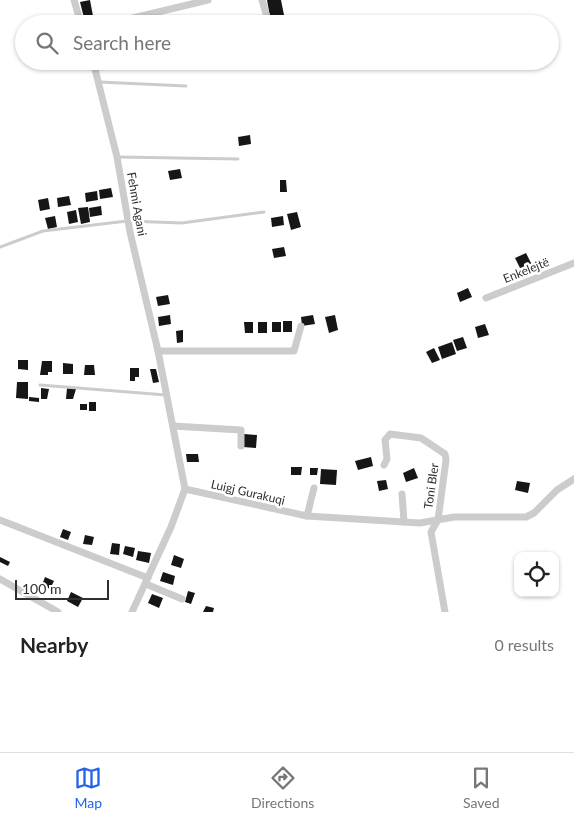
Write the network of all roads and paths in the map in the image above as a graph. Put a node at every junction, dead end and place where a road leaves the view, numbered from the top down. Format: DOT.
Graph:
graph roads {
  1 [pos="74,0"];
  2 [pos="208,0"];
  3 [pos="262,0"];
  4 [pos="78,15"];
  5 [pos="146,15"];
  6 [pos="266,15"];
  7 [pos="96,70"];
  8 [pos="99,82"];
  9 [pos="186,86"];
  10 [pos="117,157"];
  11 [pos="238,159"];
  12 [pos="264,212"];
  13 [pos="127,220"];
  14 [pos="0,247"];
  15 [pos="574,263"];
  16 [pos="486,298"];
  17 [pos="301,326"];
  18 [pos="158,351"];
  19 [pos="40,385"];
  20 [pos="167,395"];
  21 [pos="173,426"];
  22 [pos="241,446"];
  23 [pos="384,465"];
  24 [pos="574,479"];
  25 [pos="314,488"];
  26 [pos="185,489"];
  27 [pos="402,494"];
  28 [pos="307,516"];
  29 [pos="0,520"];
  30 [pos="438,520"];
  31 [pos="404,522"];
  32 [pos="425,523"];
  33 [pos="431,532"];
  34 [pos="0,579"];
  35 [pos="147,581"];
  36 [pos="182,599"];
  37 [pos="58,612"];
  38 [pos="132,612"];
  39 [pos="445,612"];
  1 -- 4 [label="street"];
  2 -- 5 [label="street"];
  3 -- 6 [label="street"];
  7 -- 8 [label="street, Fehmi Agani"];
  8 -- 9 [label="lane"];
  8 -- 10 [label="street, Fehmi Agani"];
  10 -- 11 [label="lane"];
  10 -- 13 [label="street, Fehmi Agani"];
  12 -- 13 [label="lane"];
  13 -- 14 [label="lane"];
  13 -- 18 [label="street, Fehmi Agani"];
  15 -- 16 [label="street, Enkelejtë"];
  17 -- 18 [label="street"];
  18 -- 20 [label="street, Fehmi Agani"];
  19 -- 20 [label="lane"];
  20 -- 21 [label="street, Fehmi Agani"];
  21 -- 22 [label="street"];
  21 -- 26 [label="street, Fehmi Agani"];
  23 -- 30 [label="street, Toni Bler"];
  24 -- 30 [label="street, Luigj Gurakuqi"];
  25 -- 28 [label="street"];
  26 -- 28 [label="street, Luigj Gurakuqi"];
  26 -- 35 [label="street"];
  27 -- 31 [label="street"];
  28 -- 31 [label="street, Luigj Gurakuqi"];
  29 -- 35 [label="street"];
  30 -- 32 [label="street, Luigj Gurakuqi"];
  30 -- 33 [label="street, Toni Bler"];
  31 -- 32 [label="street, Luigj Gurakuqi"];
  32 -- 33 [label="street"];
  33 -- 39 [label="street"];
  34 -- 37 [label="street"];
  35 -- 36 [label="street"];
  35 -- 38 [label="street"];
}
